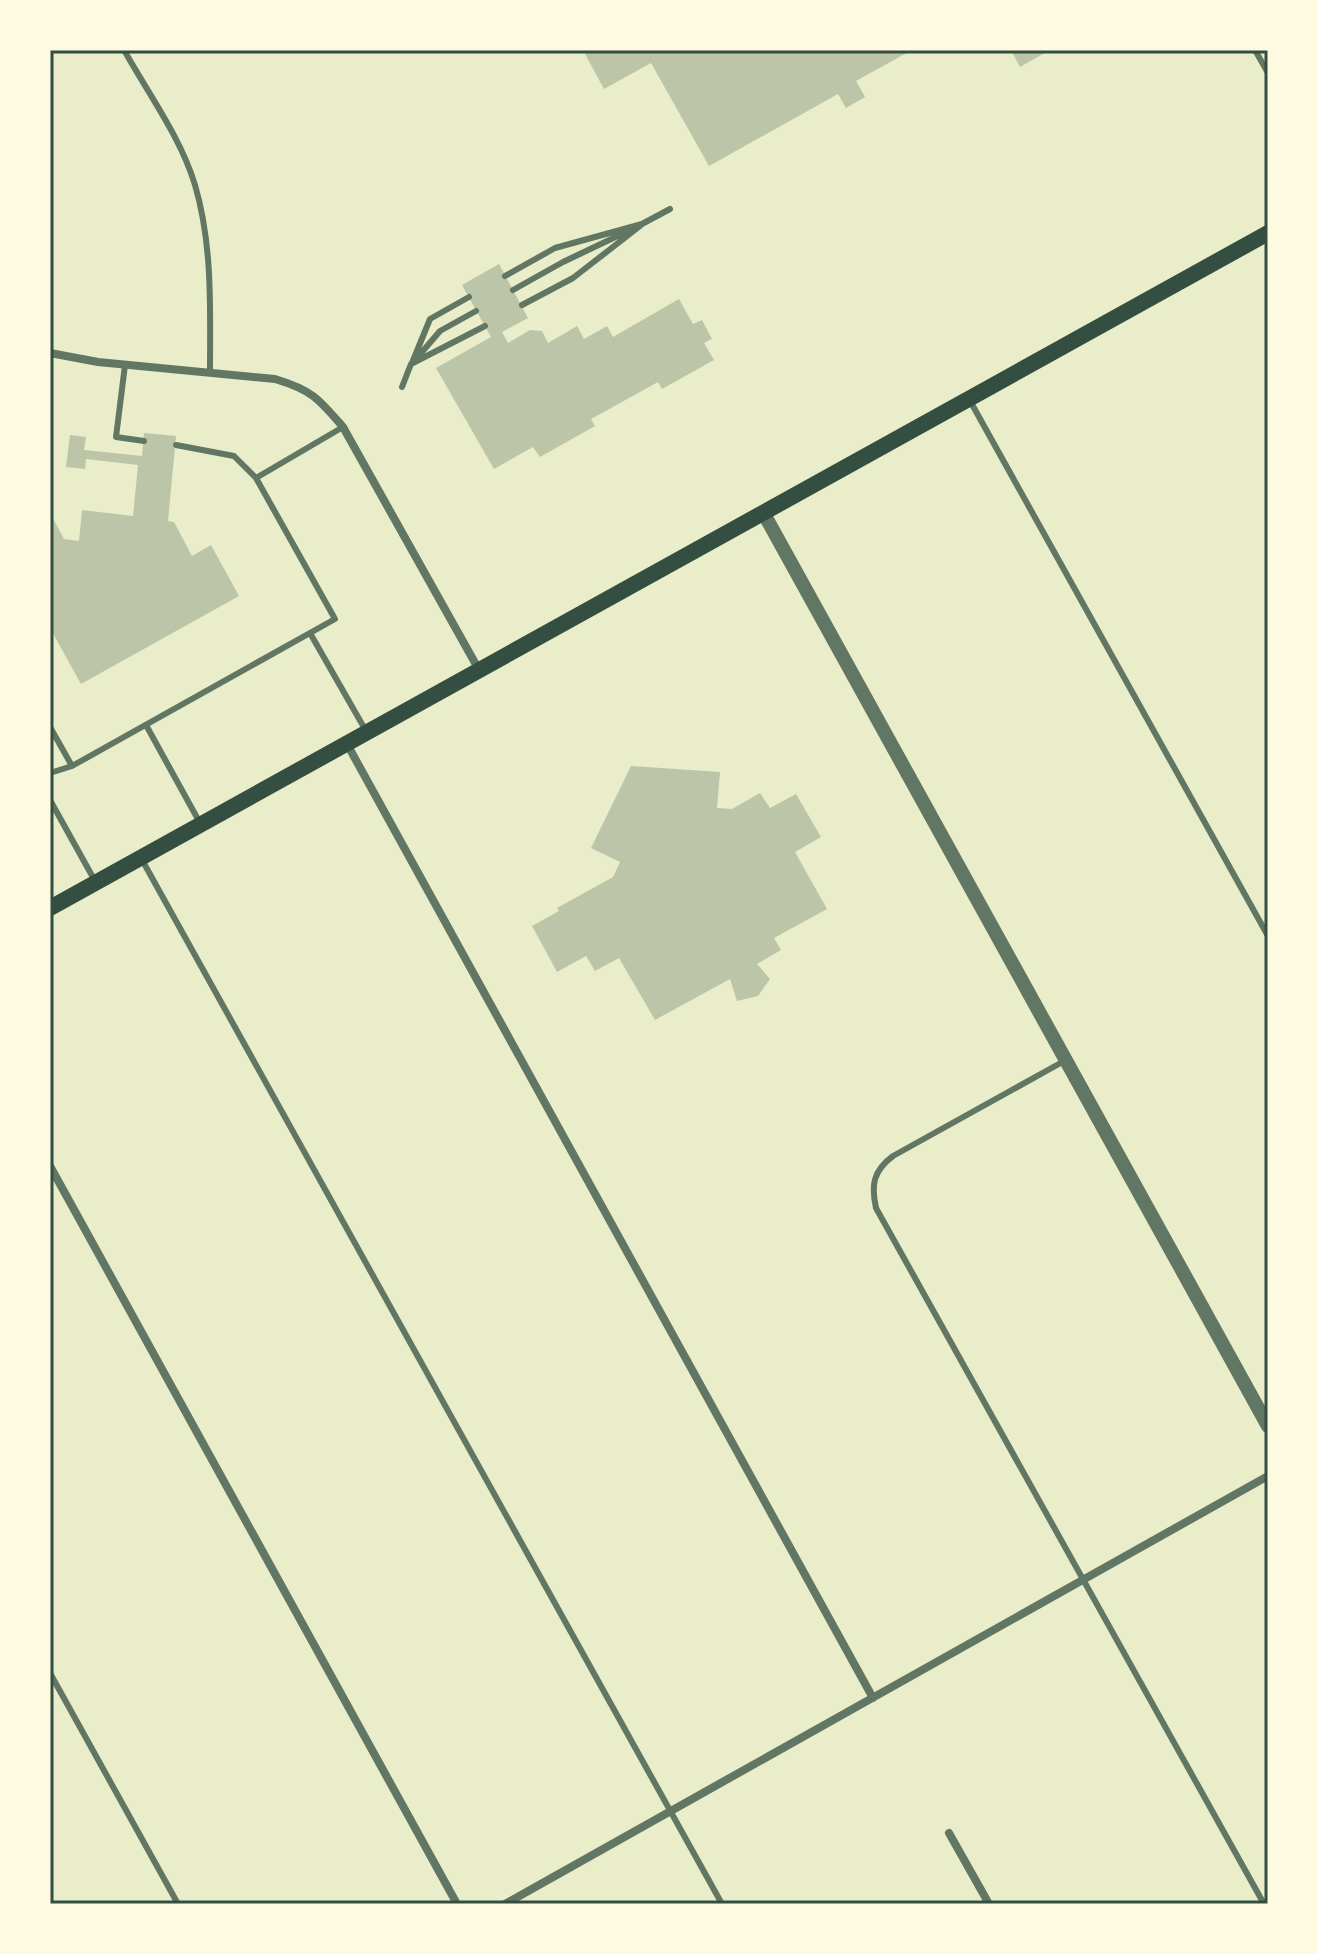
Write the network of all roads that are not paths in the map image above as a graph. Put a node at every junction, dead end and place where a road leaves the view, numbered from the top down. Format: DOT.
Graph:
graph roads {
  1 [pos="124,50"];
  2 [pos="1255,50"];
  3 [pos="1268,73"];
  4 [pos="670,209"];
  5 [pos="642,224"];
  6 [pos="1268,233"];
  7 [pos="505,276"];
  8 [pos="513,290"];
  9 [pos="469,297"];
  10 [pos="522,305"];
  11 [pos="476,311"];
  12 [pos="485,326"];
  13 [pos="50,353"];
  14 [pos="411,364"];
  15 [pos="125,365"];
  16 [pos="210,373"];
  17 [pos="402,387"];
  18 [pos="969,399"];
  19 [pos="343,427"];
  20 [pos="144,441"];
  21 [pos="176,445"];
  22 [pos="256,478"];
  23 [pos="764,514"];
  24 [pos="310,633"];
  25 [pos="479,671"];
  26 [pos="146,725"];
  27 [pos="50,727"];
  28 [pos="367,733"];
  29 [pos="347,744"];
  30 [pos="72,766"];
  31 [pos="50,773"];
  32 [pos="50,800"];
  33 [pos="201,824"];
  34 [pos="141,858"];
  35 [pos="96,883"];
  36 [pos="50,908"];
  37 [pos="1268,936"];
  38 [pos="1066,1060"];
  39 [pos="50,1166"];
  40 [pos="1268,1426"];
  41 [pos="1268,1476"];
  42 [pos="1082,1580"];
  43 [pos="50,1673"];
  44 [pos="873,1698"];
  45 [pos="670,1811"];
  46 [pos="949,1833"];
  47 [pos="178,1904"];
  48 [pos="457,1904"];
  49 [pos="505,1904"];
  50 [pos="722,1904"];
  51 [pos="989,1904"];
  52 [pos="1264,1904"];
  1 -- 16 [label="lane"];
  2 -- 3 [label="lane"];
  4 -- 5 [label="lane"];
  5 -- 7 [label="lane"];
  5 -- 8 [label="lane"];
  5 -- 10 [label="lane"];
  6 -- 18 [label="main road"];
  9 -- 14 [label="lane"];
  11 -- 14 [label="lane"];
  12 -- 14 [label="lane"];
  13 -- 15 [label="street"];
  14 -- 17 [label="lane"];
  15 -- 16 [label="street"];
  15 -- 20 [label="lane"];
  16 -- 19 [label="street"];
  18 -- 23 [label="main road"];
  18 -- 37 [label="lane"];
  19 -- 22 [label="lane"];
  19 -- 25 [label="street"];
  21 -- 22 [label="lane"];
  22 -- 24 [label="lane"];
  23 -- 25 [label="main road"];
  23 -- 38 [label="street"];
  24 -- 26 [label="lane"];
  24 -- 28 [label="lane"];
  25 -- 28 [label="main road"];
  26 -- 30 [label="lane"];
  26 -- 33 [label="lane"];
  27 -- 30 [label="lane"];
  28 -- 29 [label="main road"];
  29 -- 33 [label="main road"];
  29 -- 44 [label="street"];
  30 -- 31 [label="lane"];
  32 -- 35 [label="lane"];
  33 -- 34 [label="main road"];
  34 -- 35 [label="main road"];
  34 -- 45 [label="lane"];
  35 -- 36 [label="main road"];
  38 -- 40 [label="street"];
  38 -- 42 [label="lane"];
  39 -- 48 [label="street"];
  41 -- 42 [label="street"];
  42 -- 44 [label="street"];
  42 -- 52 [label="lane"];
  43 -- 47 [label="lane"];
  44 -- 45 [label="street"];
  45 -- 49 [label="street"];
  45 -- 50 [label="lane"];
  46 -- 51 [label="street"];
}
